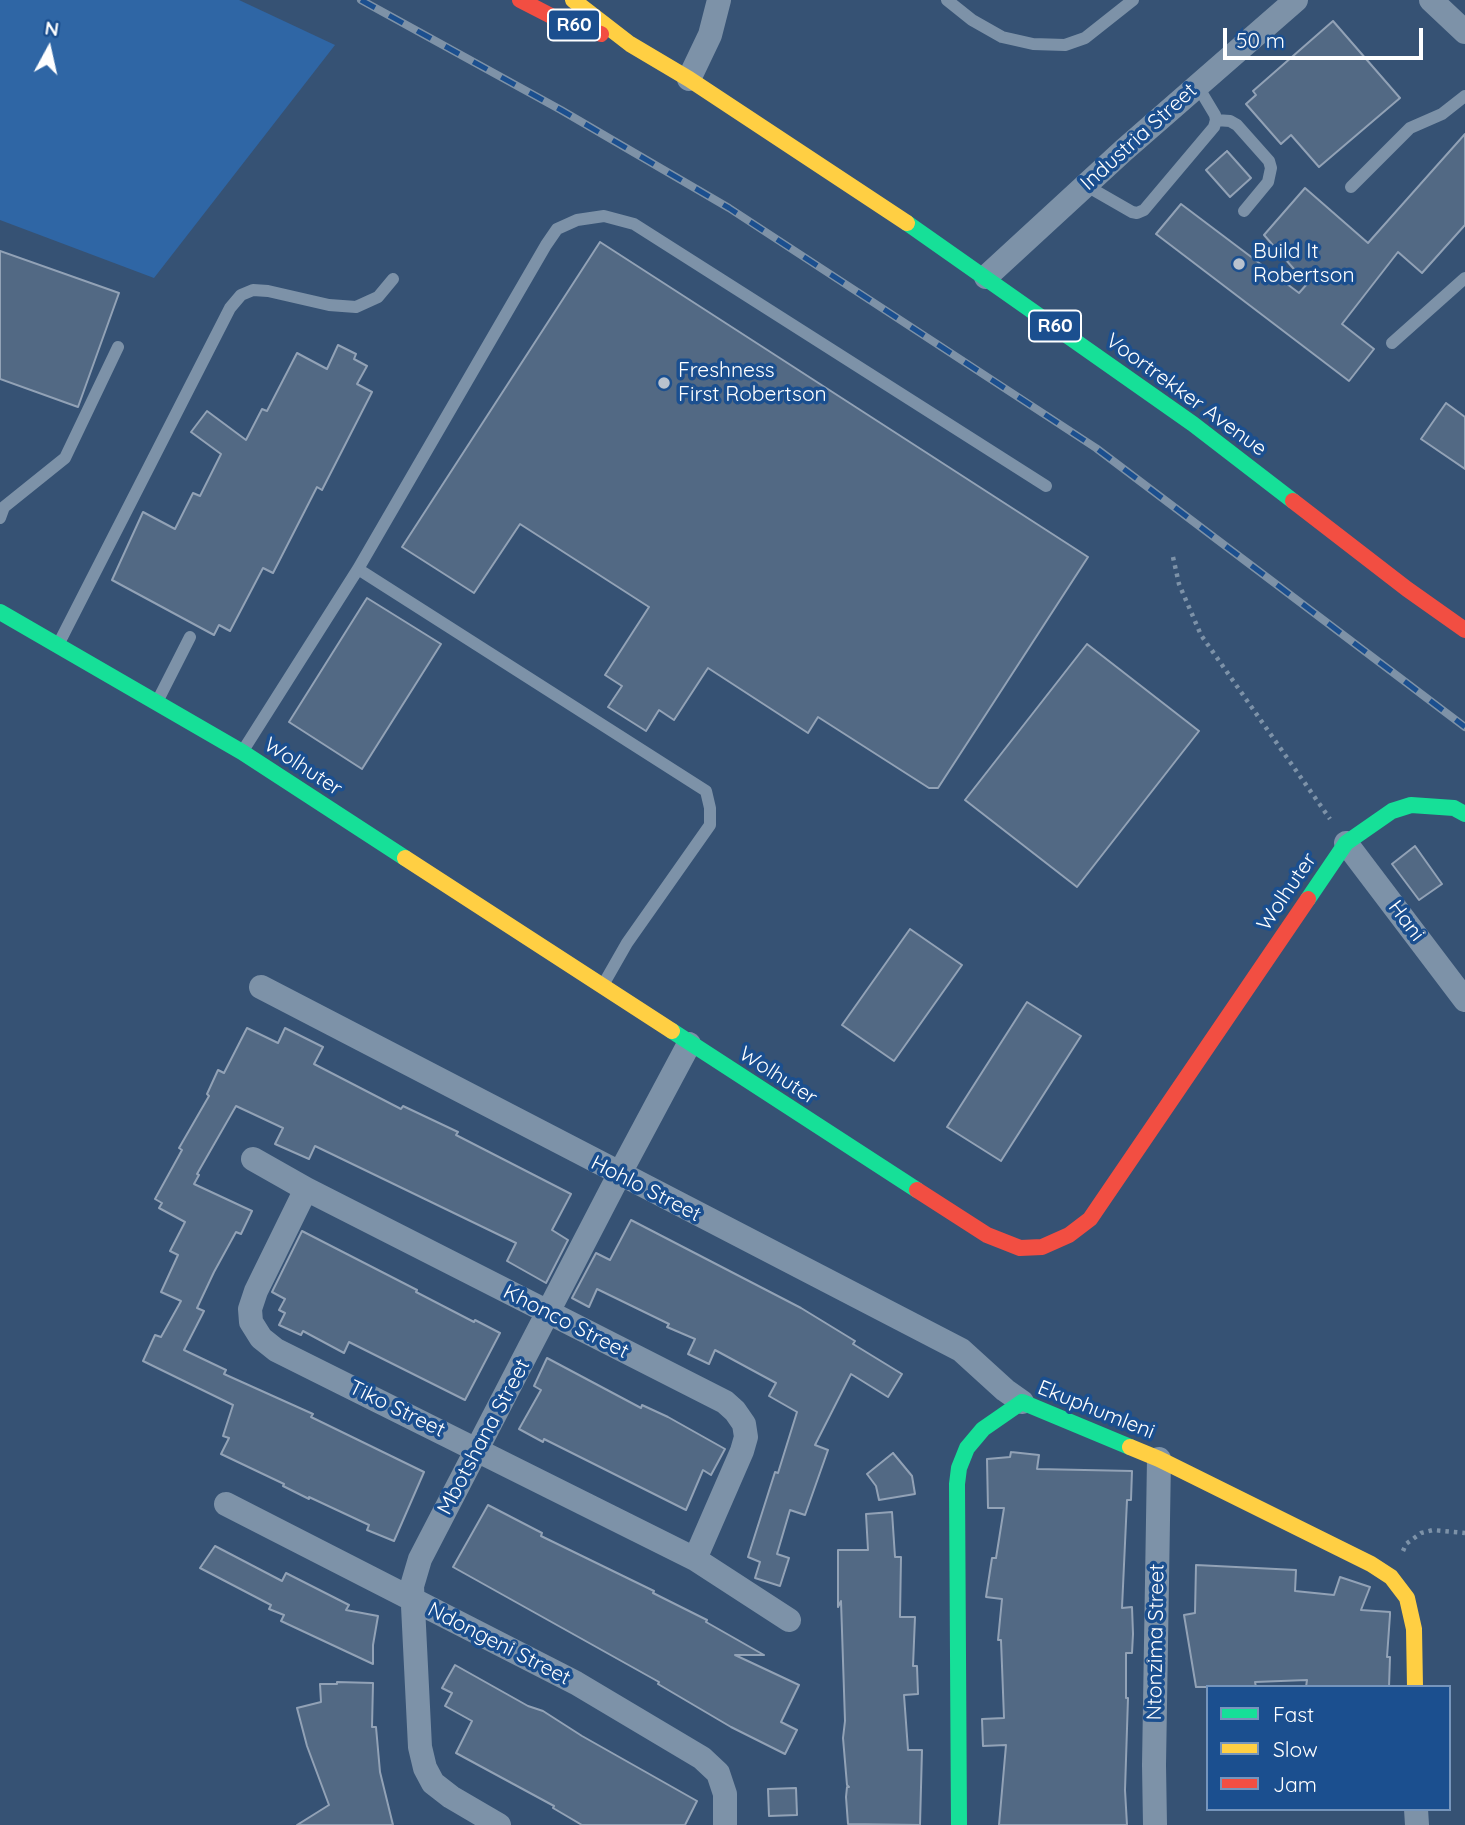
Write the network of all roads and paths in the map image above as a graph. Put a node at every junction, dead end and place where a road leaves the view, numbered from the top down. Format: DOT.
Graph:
graph roads {
  1 [pos="520,0"];
  2 [pos="573,0"];
  3 [pos="719,0"];
  4 [pos="947,0"];
  5 [pos="1133,0"];
  6 [pos="1296,0"];
  7 [pos="1431,0"];
  8 [pos="1465,32"];
  9 [pos="630,44"];
  10 [pos="689,79"];
  11 [pos="1198,85"];
  12 [pos="1465,96"];
  13 [pos="1216,120"];
  14 [pos="1085,185"];
  15 [pos="1351,187"];
  16 [pos="1244,211"];
  17 [pos="986,277"];
  18 [pos="1465,278"];
  19 [pos="393,279"];
  20 [pos="1392,343"];
  21 [pos="118,347"];
  22 [pos="1046,486"];
  23 [pos="0,518"];
  24 [pos="1173,557"];
  25 [pos="358,569"];
  26 [pos="0,612"];
  27 [pos="1465,629"];
  28 [pos="190,637"];
  29 [pos="58,647"];
  30 [pos="156,704"];
  31 [pos="242,752"];
  32 [pos="1465,814"];
  33 [pos="1346,843"];
  34 [pos="603,985"];
  35 [pos="261,988"];
  36 [pos="1465,1000"];
  37 [pos="689,1044"];
  38 [pos="253,1159"];
  39 [pos="619,1175"];
  40 [pos="306,1189"];
  41 [pos="549,1313"];
  42 [pos="1022,1402"];
  43 [pos="478,1449"];
  44 [pos="1159,1459"];
  45 [pos="226,1504"];
  46 [pos="1465,1533"];
  47 [pos="695,1559"];
  48 [pos="1391,1577"];
  49 [pos="414,1600"];
  50 [pos="789,1620"];
  51 [pos="1415,1685"];
  52 [pos="499,1825"];
  53 [pos="724,1825"];
  54 [pos="959,1825"];
  55 [pos="1155,1825"];
  1 -- 9 [label="street, Voortrekker Avenue / R60"];
  2 -- 9 [label="street, Voortrekker Avenue / R60"];
  3 -- 10 [label="street"];
  4 -- 5 [label="lane"];
  6 -- 11 [label="street, Industria Street"];
  7 -- 8 [label="street"];
  9 -- 10 [label="street, Voortrekker Avenue / R60"];
  10 -- 17 [label="street, Voortrekker Avenue / R60"];
  11 -- 13 [label="lane"];
  11 -- 14 [label="street, Industria Street"];
  12 -- 15 [label="lane"];
  13 -- 14 [label="lane"];
  13 -- 16 [label="lane"];
  14 -- 17 [label="street, Industria Street"];
  17 -- 27 [label="street, Voortrekker Avenue / R60"];
  18 -- 20 [label="lane"];
  19 -- 29 [label="lane"];
  21 -- 23 [label="lane"];
  22 -- 25 [label="lane"];
  24 -- 33 [label="path"];
  25 -- 31 [label="lane"];
  25 -- 34 [label="lane"];
  26 -- 29 [label="street, Wolhuter"];
  28 -- 30 [label="lane"];
  29 -- 30 [label="street, Wolhuter"];
  30 -- 31 [label="street, Wolhuter"];
  31 -- 34 [label="street, Wolhuter"];
  32 -- 33 [label="street, Wolhuter"];
  33 -- 36 [label="street, Hani"];
  33 -- 37 [label="street, Wolhuter"];
  34 -- 37 [label="street, Wolhuter"];
  35 -- 39 [label="street, Hohlo Street"];
  37 -- 39 [label="street, Mbotshana Street"];
  38 -- 40 [label="street, Khonco Street"];
  39 -- 41 [label="street, Mbotshana Street"];
  39 -- 42 [label="street, Hohlo Street"];
  40 -- 41 [label="street, Khonco Street"];
  40 -- 43 [label="street, Tiko Street"];
  41 -- 43 [label="street, Mbotshana Street"];
  41 -- 47 [label="street, Khonco Street"];
  42 -- 44 [label="street, Ekuphumleni"];
  42 -- 54 [label="street, Ekuphumleni"];
  43 -- 47 [label="street, Tiko Street"];
  43 -- 49 [label="street, Mbotshana Street"];
  44 -- 48 [label="street, Ekuphumleni"];
  44 -- 55 [label="street, Ntonzima Street"];
  45 -- 49 [label="street, Ndongeni Street"];
  46 -- 48 [label="path"];
  47 -- 50 [label="street, Tiko Street"];
  48 -- 51 [label="street"];
  49 -- 52 [label="street, Mbotshana Street"];
  49 -- 53 [label="street, Ndongeni Street"];
}
